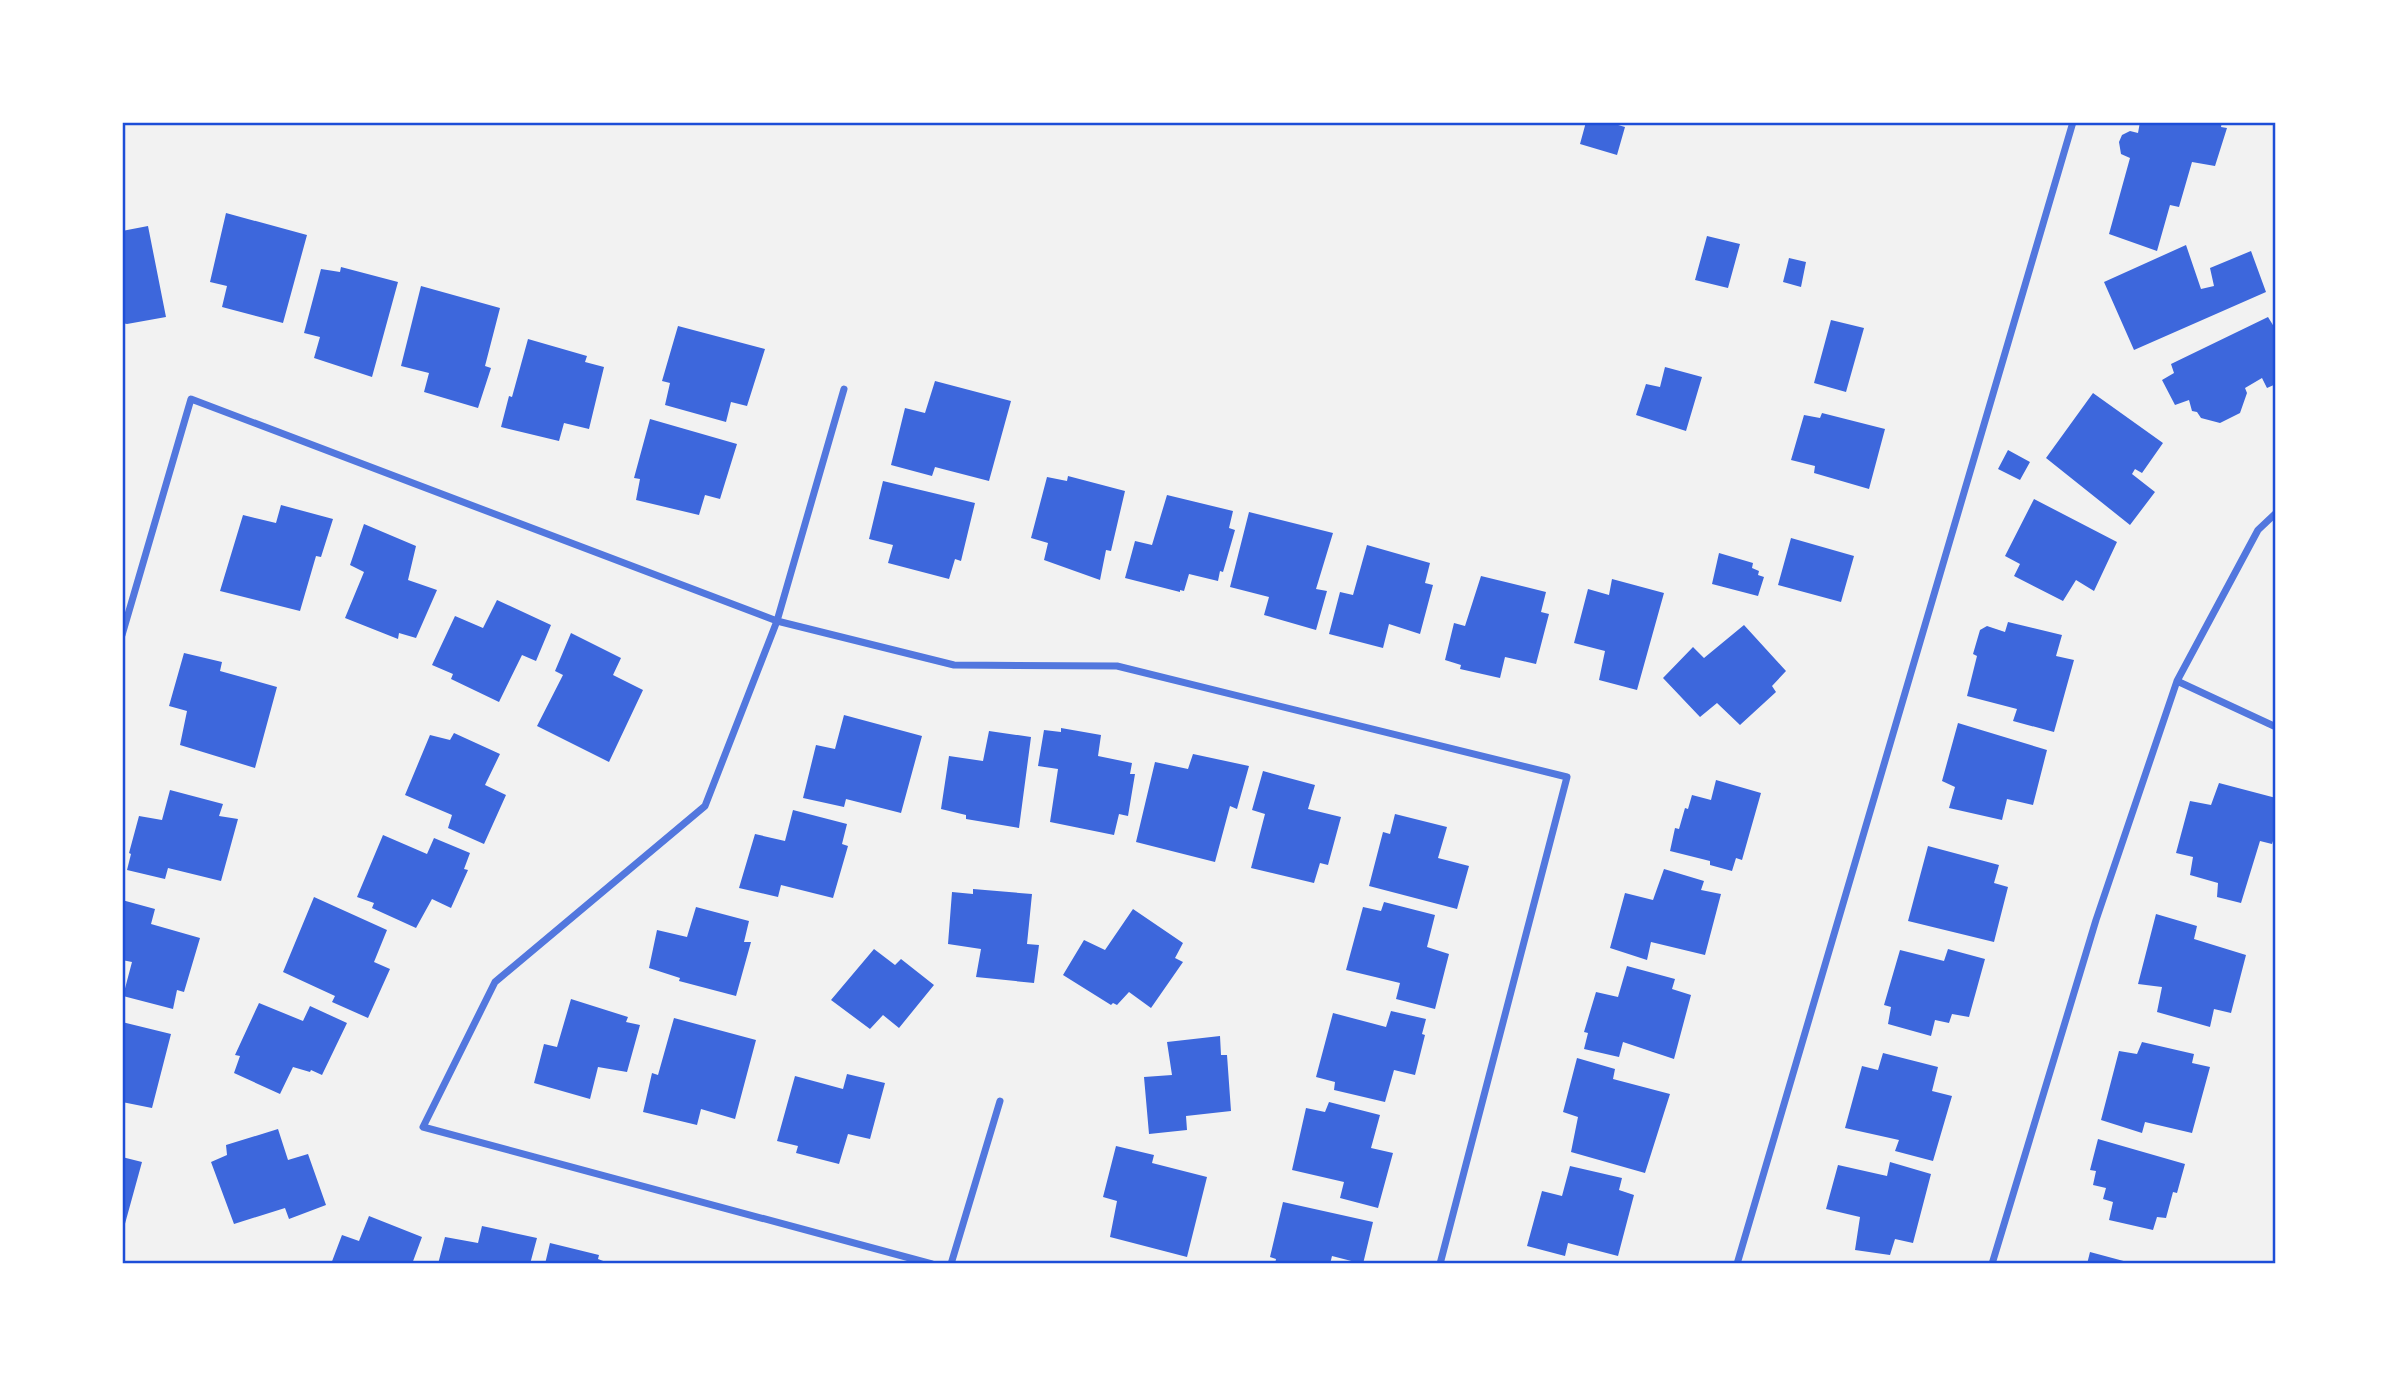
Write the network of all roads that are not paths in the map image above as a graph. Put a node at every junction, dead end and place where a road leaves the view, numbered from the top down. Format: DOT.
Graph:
graph roads {
  1 [pos="2073,122"];
  2 [pos="844,389"];
  3 [pos="2276,513"];
  4 [pos="777,621"];
  5 [pos="122,635"];
  6 [pos="2178,681"];
  7 [pos="2276,727"];
  8 [pos="1000,1101"];
  9 [pos="932,1264"];
  10 [pos="951,1264"];
  11 [pos="1440,1264"];
  12 [pos="1737,1264"];
  13 [pos="1992,1264"];
  1 -- 12 [label="street"];
  2 -- 4 [label="street"];
  3 -- 6 [label="street"];
  4 -- 5 [label="street"];
  4 -- 9 [label="street"];
  4 -- 11 [label="street"];
  6 -- 7 [label="street"];
  6 -- 13 [label="street"];
  8 -- 10 [label="street"];
}
